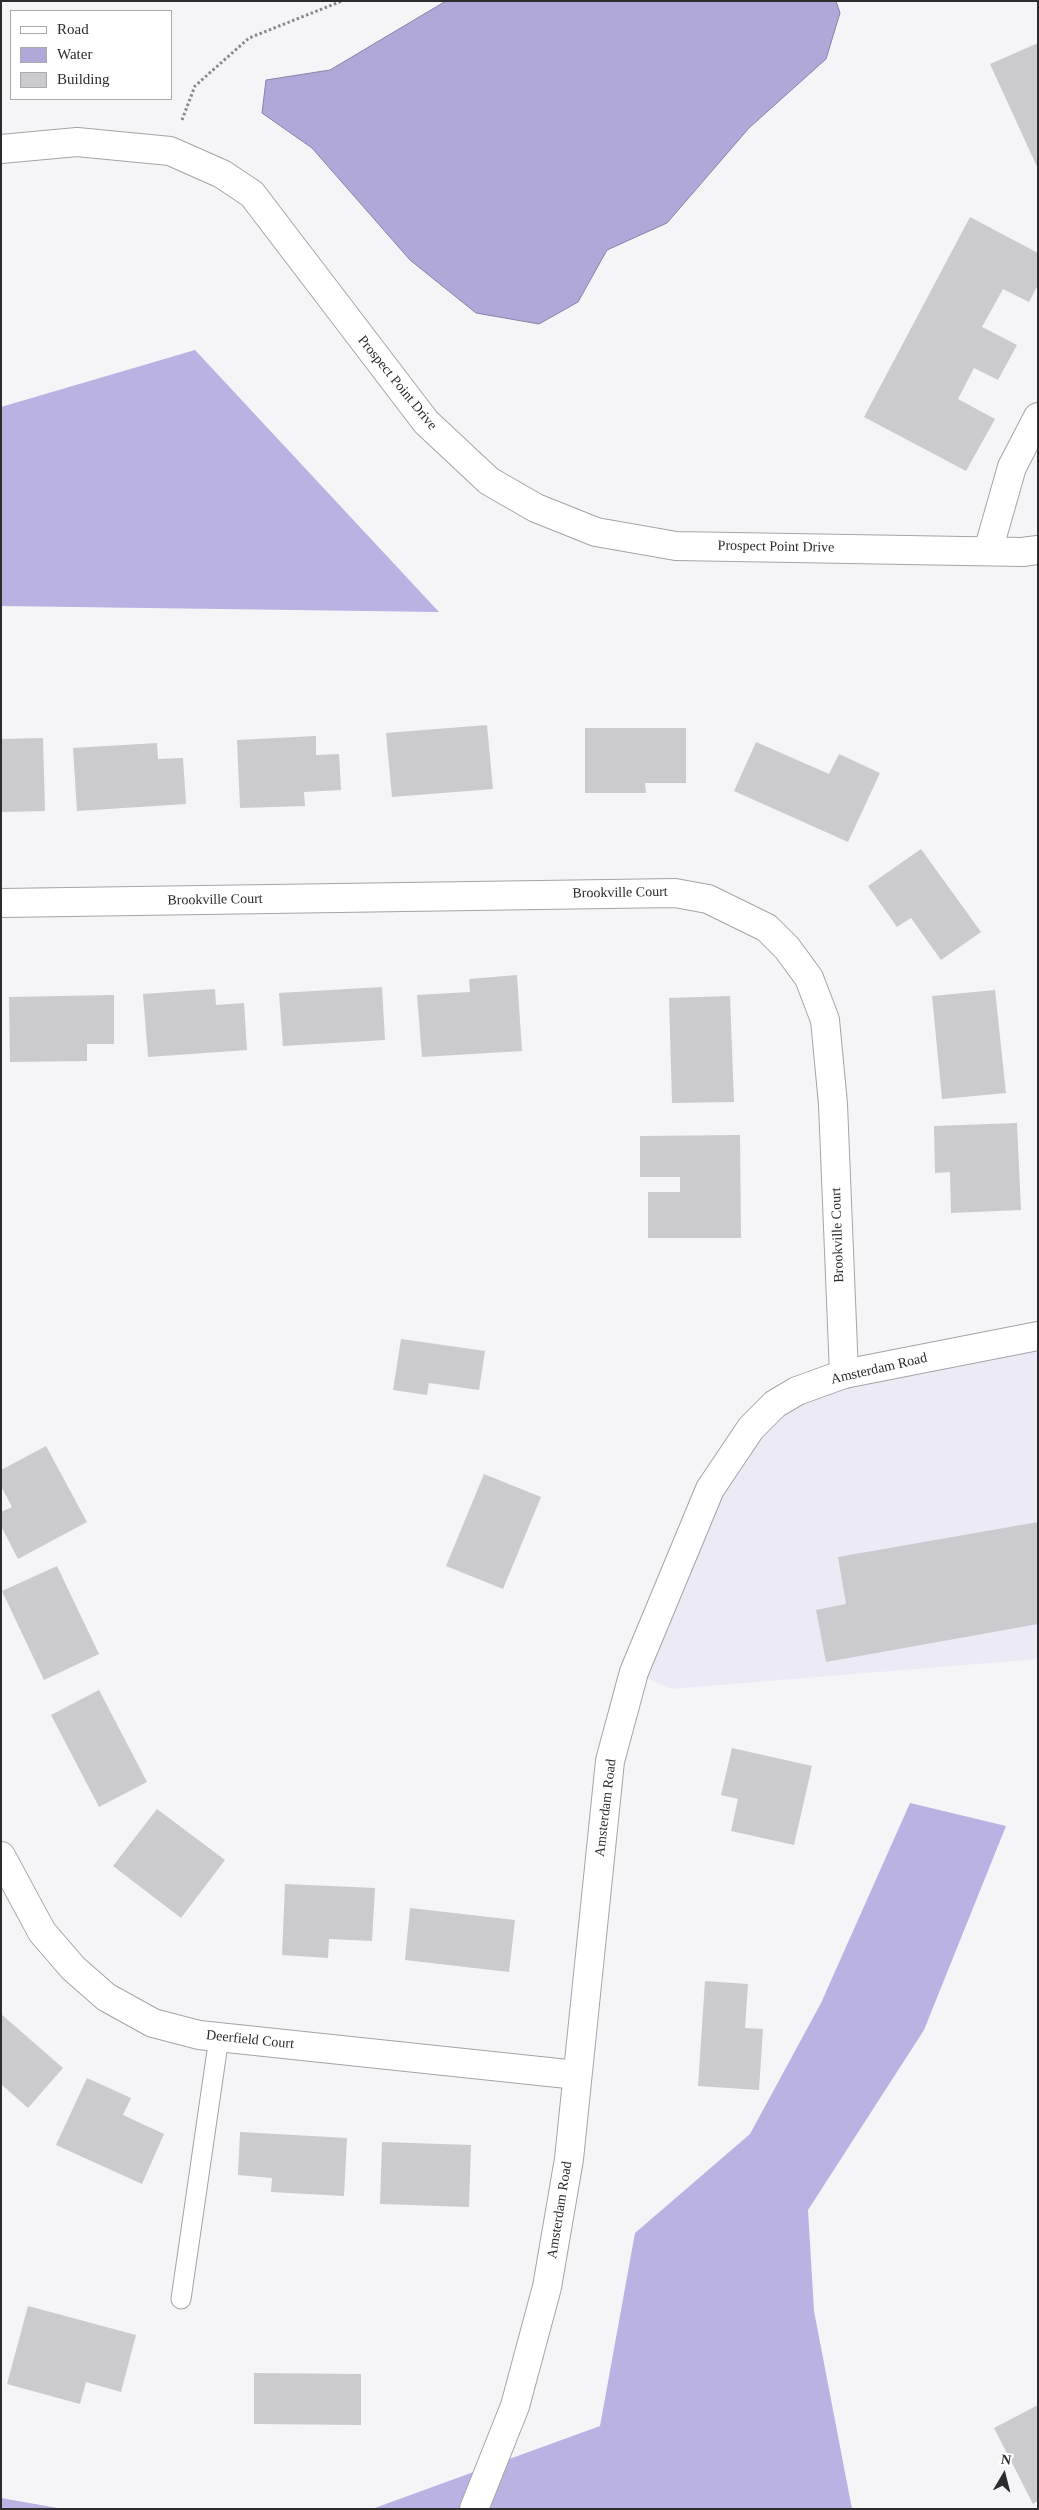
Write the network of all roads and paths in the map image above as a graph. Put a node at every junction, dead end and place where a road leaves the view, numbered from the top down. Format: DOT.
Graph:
graph roads {
  1 [pos="342,1"];
  2 [pos="1,149"];
  3 [pos="170,151"];
  4 [pos="1038,417"];
  5 [pos="988,551"];
  6 [pos="1032,554"];
  7 [pos="1,903"];
  8 [pos="1038,1336"];
  9 [pos="844,1374"];
  10 [pos="1,1856"];
  11 [pos="219,2037"];
  12 [pos="577,2075"];
  13 [pos="181,2299"];
  14 [pos="474,2509"];
  1 -- 3 [label="path"];
  2 -- 3 [label="street, Prospect Point Drive"];
  3 -- 5 [label="street, Prospect Point Drive"];
  4 -- 5 [label="street"];
  5 -- 6 [label="street, Prospect Point Drive"];
  7 -- 9 [label="street, Brookville Court"];
  8 -- 9 [label="street, Amsterdam Road"];
  9 -- 12 [label="street, Amsterdam Road"];
  10 -- 11 [label="street, Deerfield Court"];
  11 -- 12 [label="street, Deerfield Court"];
  11 -- 13 [label="lane"];
  12 -- 14 [label="street, Amsterdam Road"];
}
